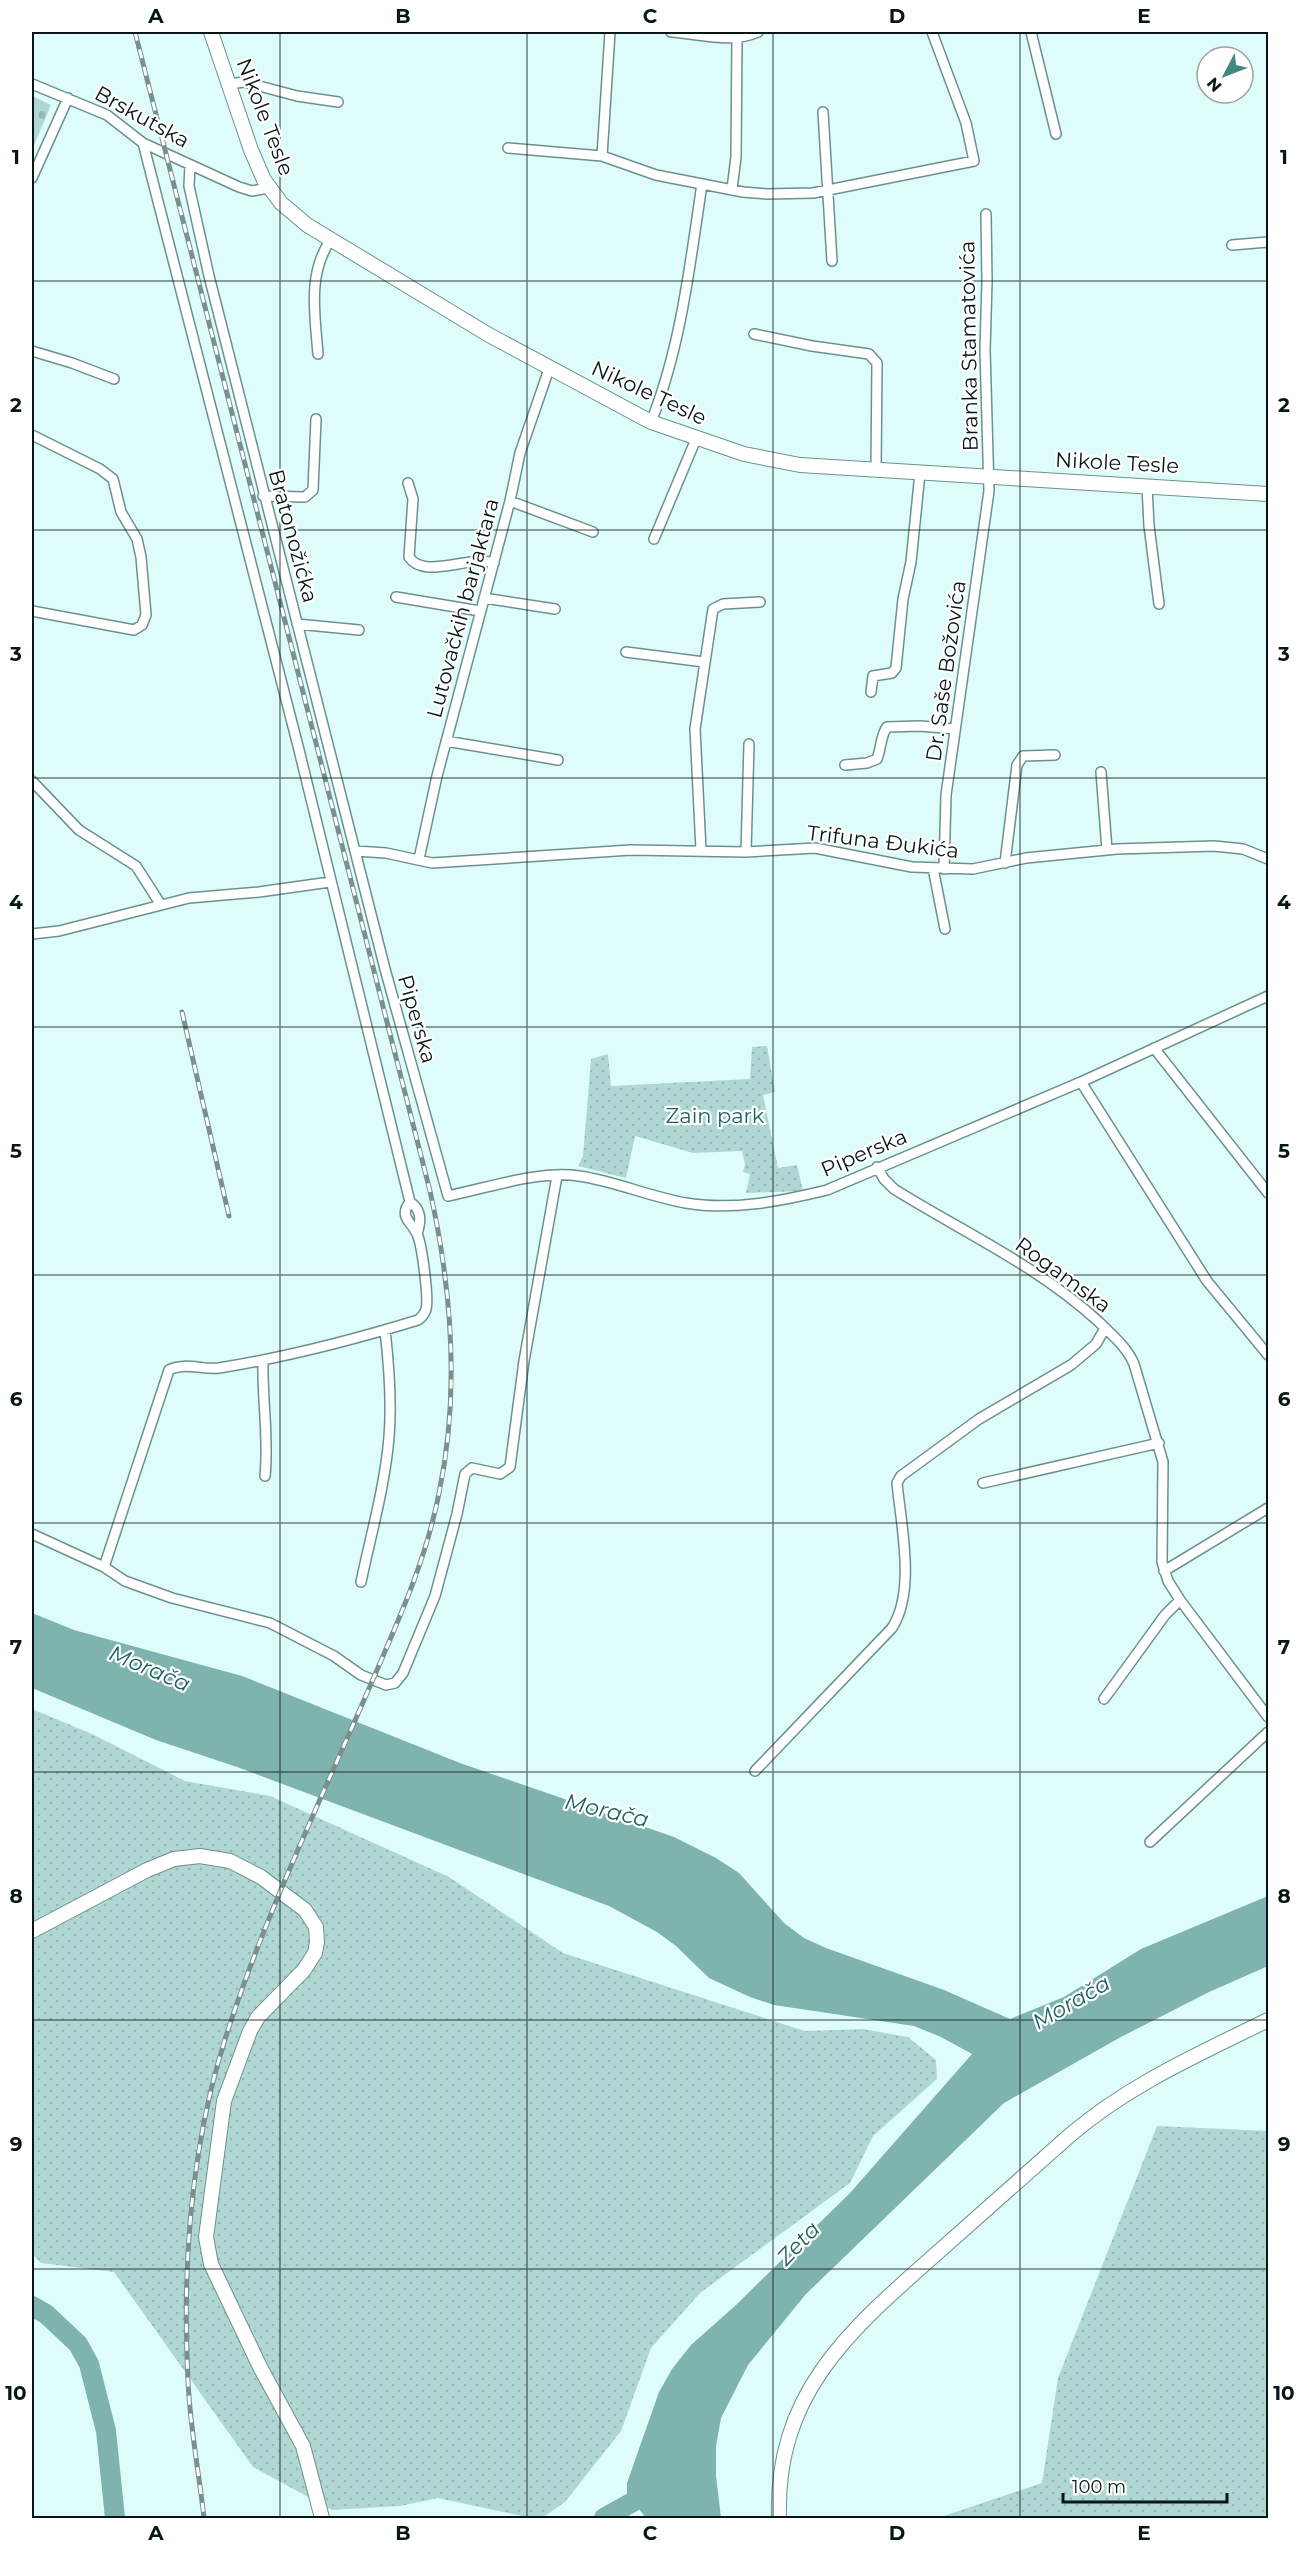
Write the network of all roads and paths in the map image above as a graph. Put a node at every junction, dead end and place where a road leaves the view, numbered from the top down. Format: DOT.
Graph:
graph roads {
  1 [pos="211,32"];
  2 [pos="610,32"];
  3 [pos="671,32"];
  4 [pos="758,32"];
  5 [pos="932,32"];
  6 [pos="1031,32"];
  7 [pos="737,39"];
  8 [pos="32,84"];
  9 [pos="229,84"];
  10 [pos="68,98"];
  11 [pos="338,102"];
  12 [pos="823,112"];
  13 [pos="1056,134"];
  14 [pos="143,143"];
  15 [pos="508,148"];
  16 [pos="602,156"];
  17 [pos="190,165"];
  18 [pos="32,178"];
  19 [pos="702,184"];
  20 [pos="268,188"];
  21 [pos="732,189"];
  22 [pos="827,191"];
  23 [pos="986,214"];
  24 [pos="331,239"];
  25 [pos="1269,242"];
  26 [pos="1232,245"];
  27 [pos="831,261"];
  28 [pos="754,334"];
  29 [pos="32,351"];
  30 [pos="318,354"];
  31 [pos="549,369"];
  32 [pos="114,379"];
  33 [pos="315,419"];
  34 [pos="651,422"];
  35 [pos="32,435"];
  36 [pos="696,439"];
  37 [pos="876,471"];
  38 [pos="920,473"];
  39 [pos="989,478"];
  40 [pos="408,483"];
  41 [pos="1147,486"];
  42 [pos="263,496"];
  43 [pos="1268,496"];
  44 [pos="510,501"];
  45 [pos="593,532"];
  46 [pos="654,540"];
  47 [pos="494,563"];
  48 [pos="396,597"];
  49 [pos="484,598"];
  50 [pos="760,602"];
  51 [pos="1159,604"];
  52 [pos="555,609"];
  53 [pos="32,611"];
  54 [pos="480,611"];
  55 [pos="297,624"];
  56 [pos="359,630"];
  57 [pos="626,652"];
  58 [pos="704,662"];
  59 [pos="871,692"];
  60 [pos="955,729"];
  61 [pos="446,741"];
  62 [pos="749,744"];
  63 [pos="1055,755"];
  64 [pos="558,760"];
  65 [pos="844,765"];
  66 [pos="1101,772"];
  67 [pos="32,781"];
  68 [pos="700,850"];
  69 [pos="1107,850"];
  70 [pos="355,851"];
  71 [pos="746,852"];
  72 [pos="419,859"];
  73 [pos="1269,859"];
  74 [pos="1005,862"];
  75 [pos="933,868"];
  76 [pos="944,869"];
  77 [pos="330,882"];
  78 [pos="161,906"];
  79 [pos="945,929"];
  80 [pos="32,934"];
  81 [pos="1269,996"];
  82 [pos="1154,1048"];
  83 [pos="1081,1082"];
  84 [pos="877,1167"];
  85 [pos="557,1176"];
  86 [pos="1269,1193"];
  87 [pos="410,1202"];
  88 [pos="417,1234"];
  89 [pos="1105,1328"];
  90 [pos="385,1330"];
  91 [pos="1269,1355"];
  92 [pos="263,1361"];
  93 [pos="1159,1443"];
  94 [pos="265,1476"];
  95 [pos="983,1483"];
  96 [pos="1269,1508"];
  97 [pos="32,1534"];
  98 [pos="104,1568"];
  99 [pos="1164,1571"];
  100 [pos="360,1582"];
  101 [pos="1180,1600"];
  102 [pos="1104,1699"];
  103 [pos="1269,1717"];
  104 [pos="1269,1732"];
  105 [pos="754,1771"];
  106 [pos="1150,1842"];
  107 [pos="32,1931"];
  108 [pos="1269,2020"];
  109 [pos="322,2518"];
  110 [pos="780,2518"];
  1 -- 9 [label="street, Nikole Tesle"];
  2 -- 16 [label="street"];
  3 -- 7 [label="street"];
  4 -- 7 [label="street"];
  5 -- 22 [label="street"];
  6 -- 13 [label="street"];
  7 -- 21 [label="street"];
  8 -- 10 [label="street, Brskutska"];
  9 -- 11 [label="street"];
  9 -- 20 [label="street, Nikole Tesle"];
  10 -- 14 [label="street, Brskutska"];
  10 -- 18 [label="street"];
  12 -- 22 [label="street"];
  14 -- 17 [label="street, Brskutska"];
  14 -- 77 [label="street"];
  15 -- 16 [label="street"];
  16 -- 19 [label="street"];
  17 -- 20 [label="street, Brskutska"];
  17 -- 42 [label="street, Bratonožićka"];
  19 -- 21 [label="street"];
  19 -- 34 [label="street"];
  20 -- 24 [label="street, Nikole Tesle"];
  21 -- 22 [label="street"];
  22 -- 27 [label="street"];
  23 -- 39 [label="street, Branka Stamatovića"];
  24 -- 30 [label="street"];
  24 -- 31 [label="street, Nikole Tesle"];
  25 -- 26 [label="street"];
  28 -- 37 [label="street"];
  29 -- 32 [label="street"];
  31 -- 34 [label="street, Nikole Tesle"];
  31 -- 44 [label="street, Lutovačkih barjaktara"];
  33 -- 42 [label="street"];
  34 -- 36 [label="street, Nikole Tesle"];
  35 -- 53 [label="street"];
  36 -- 37 [label="street, Nikole Tesle"];
  36 -- 46 [label="street"];
  37 -- 38 [label="street, Nikole Tesle"];
  38 -- 39 [label="street, Nikole Tesle"];
  38 -- 59 [label="street"];
  39 -- 41 [label="street, Nikole Tesle"];
  39 -- 60 [label="street, Dr. Saše Božovića"];
  40 -- 47 [label="street"];
  41 -- 43 [label="street, Nikole Tesle"];
  41 -- 51 [label="street"];
  42 -- 55 [label="street, Bratonožićka"];
  44 -- 45 [label="street"];
  44 -- 47 [label="street, Lutovačkih barjaktara"];
  47 -- 49 [label="street, Lutovačkih barjaktara"];
  48 -- 54 [label="street"];
  49 -- 52 [label="street"];
  49 -- 54 [label="street, Lutovačkih barjaktara"];
  50 -- 58 [label="street"];
  54 -- 61 [label="street, Lutovačkih barjaktara"];
  55 -- 56 [label="street"];
  55 -- 70 [label="street, Bratonožićka"];
  57 -- 58 [label="street"];
  58 -- 68 [label="street"];
  60 -- 65 [label="street"];
  60 -- 76 [label="street, Dr. Saše Božovića"];
  61 -- 64 [label="street"];
  61 -- 72 [label="street, Lutovačkih barjaktara"];
  62 -- 71 [label="street"];
  63 -- 74 [label="street"];
  66 -- 69 [label="street"];
  67 -- 78 [label="street"];
  68 -- 71 [label="street, Trifuna Đukića"];
  68 -- 72 [label="street, Trifuna Đukića"];
  69 -- 73 [label="street, Trifuna Đukića"];
  69 -- 74 [label="street, Trifuna Đukića"];
  70 -- 72 [label="street"];
  70 -- 85 [label="street, Piperska"];
  71 -- 75 [label="street, Trifuna Đukića"];
  74 -- 76 [label="street, Trifuna Đukića"];
  75 -- 76 [label="street, Trifuna Đukića"];
  75 -- 79 [label="street"];
  77 -- 78 [label="street"];
  77 -- 87 [label="street"];
  78 -- 80 [label="street"];
  81 -- 82 [label="street, Piperska"];
  82 -- 83 [label="street, Piperska"];
  82 -- 86 [label="street"];
  83 -- 84 [label="street, Piperska"];
  83 -- 91 [label="street"];
  84 -- 85 [label="street, Piperska"];
  84 -- 89 [label="street, Rogamska"];
  85 -- 98 [label="street"];
  87 -- 88 [label="street"];
  87 -- 88 [label="street"];
  88 -- 90 [label="street"];
  89 -- 93 [label="street, Rogamska"];
  89 -- 105 [label="street"];
  90 -- 92 [label="street"];
  90 -- 100 [label="street"];
  92 -- 94 [label="street"];
  92 -- 98 [label="street"];
  93 -- 95 [label="street"];
  93 -- 99 [label="street, Rogamska"];
  96 -- 99 [label="street"];
  97 -- 98 [label="street"];
  99 -- 101 [label="street, Rogamska"];
  101 -- 102 [label="street"];
  101 -- 103 [label="street, Rogamska"];
  104 -- 106 [label="street"];
  107 -- 109 [label="street"];
  108 -- 110 [label="street"];
}
